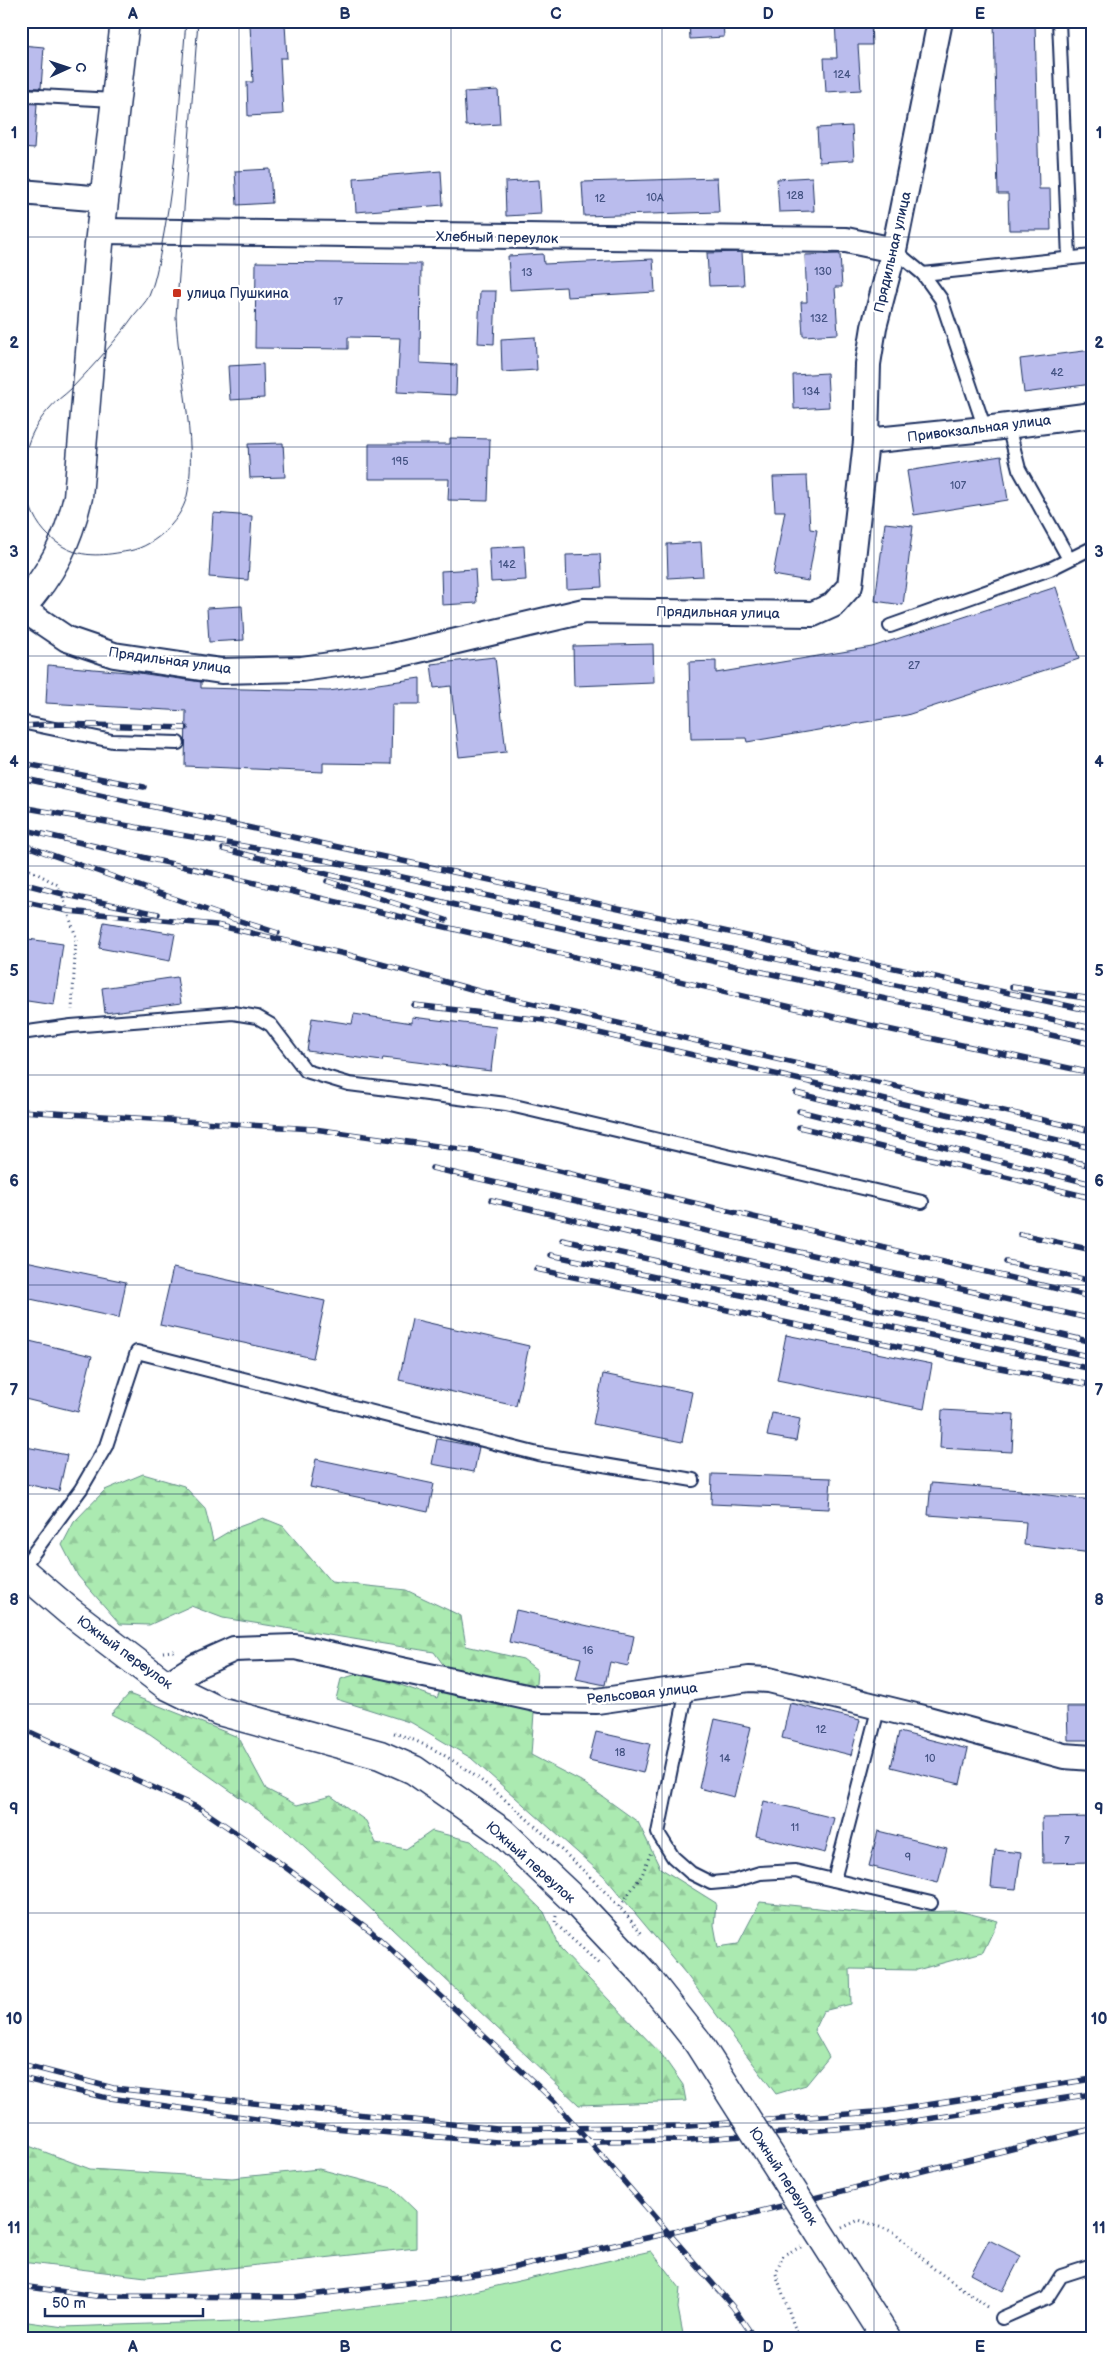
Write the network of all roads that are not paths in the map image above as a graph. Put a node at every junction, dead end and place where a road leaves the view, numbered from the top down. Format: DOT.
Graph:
graph roads {
  1 [pos="125,21"];
  2 [pos="940,21"];
  3 [pos="1059,21"];
  4 [pos="21,95"];
  5 [pos="114,100"];
  6 [pos="21,192"];
  7 [pos="104,198"];
  8 [pos="100,231"];
  9 [pos="894,250"];
  10 [pos="1092,256"];
  11 [pos="1069,258"];
  12 [pos="923,274"];
  13 [pos="1092,415"];
  14 [pos="997,427"];
  15 [pos="866,441"];
  16 [pos="1092,548"];
  17 [pos="1069,559"];
  18 [pos="21,607"];
  19 [pos="890,626"];
  20 [pos="21,722"];
  21 [pos="178,743"];
  22 [pos="21,1032"];
  23 [pos="922,1202"];
  24 [pos="692,1480"];
  25 [pos="21,1570"];
  26 [pos="166,1684"];
  27 [pos="687,1689"];
  28 [pos="879,1706"];
  29 [pos="1092,1758"];
  30 [pos="834,1880"];
  31 [pos="931,1903"];
  32 [pos="1092,2266"];
  33 [pos="1002,2318"];
  34 [pos="887,2339"];
  1 -- 5 [label="street"];
  2 -- 9 [label="street, Прядильная улица"];
  3 -- 11 [label="lane"];
  4 -- 5 [label="lane"];
  5 -- 7 [label="street"];
  6 -- 7 [label="street"];
  7 -- 8 [label="street"];
  8 -- 9 [label="street, Хлебный переулок"];
  8 -- 18 [label="street"];
  9 -- 12 [label="lane"];
  9 -- 15 [label="street, Прядильная улица"];
  10 -- 11 [label="lane"];
  11 -- 12 [label="lane"];
  12 -- 14 [label="lane"];
  13 -- 14 [label="street, Привокзальная улица"];
  14 -- 15 [label="street, Привокзальная улица"];
  14 -- 17 [label="lane"];
  15 -- 18 [label="street, Прядильная улица"];
  16 -- 17 [label="lane"];
  17 -- 19 [label="lane"];
  20 -- 21 [label="lane"];
  22 -- 23 [label="lane"];
  24 -- 25 [label="lane"];
  25 -- 26 [label="street, Южный переулок"];
  26 -- 27 [label="street, Рельсовая улица"];
  26 -- 34 [label="street, Южный переулок, bridge"];
  27 -- 28 [label="street, Рельсовая улица"];
  27 -- 30 [label="lane"];
  28 -- 29 [label="street, Рельсовая улица"];
  28 -- 30 [label="lane"];
  30 -- 31 [label="lane"];
  32 -- 33 [label="lane"];
}
